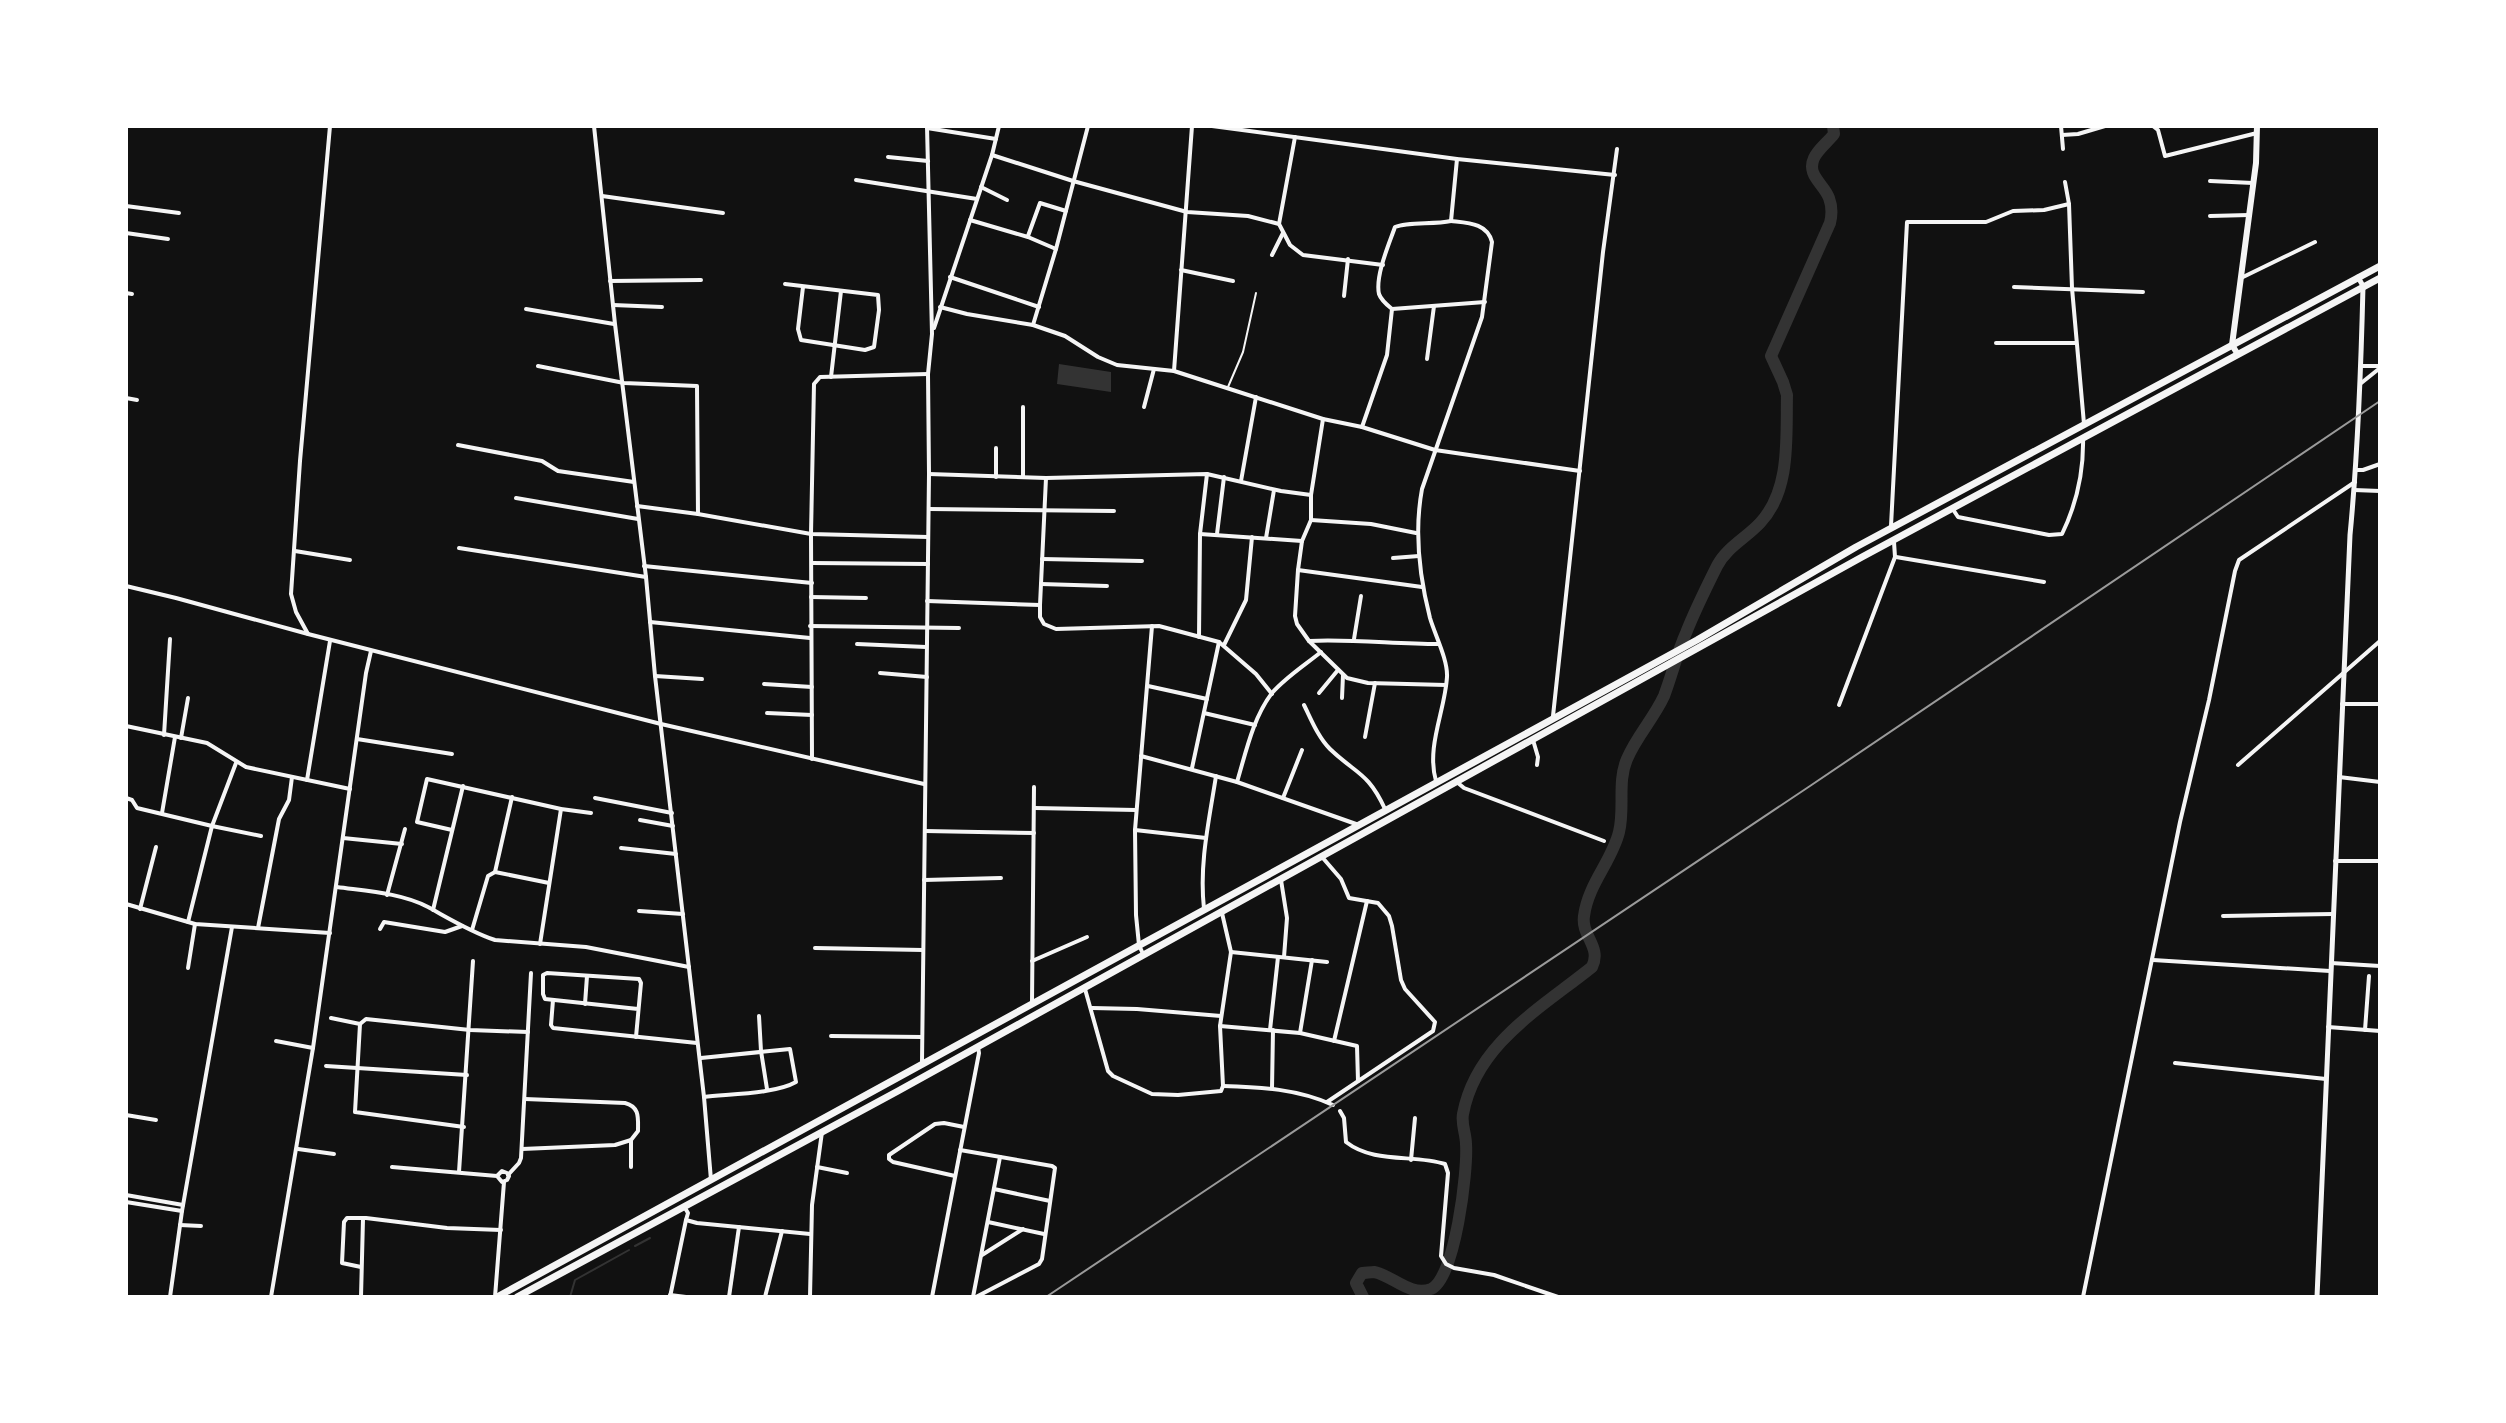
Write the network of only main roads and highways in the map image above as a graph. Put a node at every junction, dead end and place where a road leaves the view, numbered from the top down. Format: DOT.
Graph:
graph roads {
  1 [pos="2257,129"];
  2 [pos="2380,266"];
  3 [pos="2380,278"];
  4 [pos="2232,345"];
  5 [pos="2237,353"];
  6 [pos="1856,547"];
  7 [pos="1862,557"];
  8 [pos="1501,745"];
  9 [pos="1505,754"];
  10 [pos="622,1229"];
  11 [pos="627,1238"];
  12 [pos="526,1294"];
  13 [pos="496,1297"];
  14 [pos="517,1297"];
  1 -- 4 [label="main road"];
  2 -- 4 [label="highway"];
  3 -- 5 [label="highway"];
  4 -- 5 [label="main road"];
  4 -- 6 [label="highway"];
  5 -- 7 [label="highway"];
  6 -- 7 [label="highway"];
  6 -- 8 [label="highway"];
  7 -- 9 [label="highway"];
  8 -- 9 [label="highway"];
  8 -- 10 [label="highway"];
  9 -- 11 [label="highway"];
  10 -- 11 [label="highway"];
  10 -- 13 [label="highway"];
  11 -- 12 [label="highway"];
  12 -- 14 [label="highway"];
}
